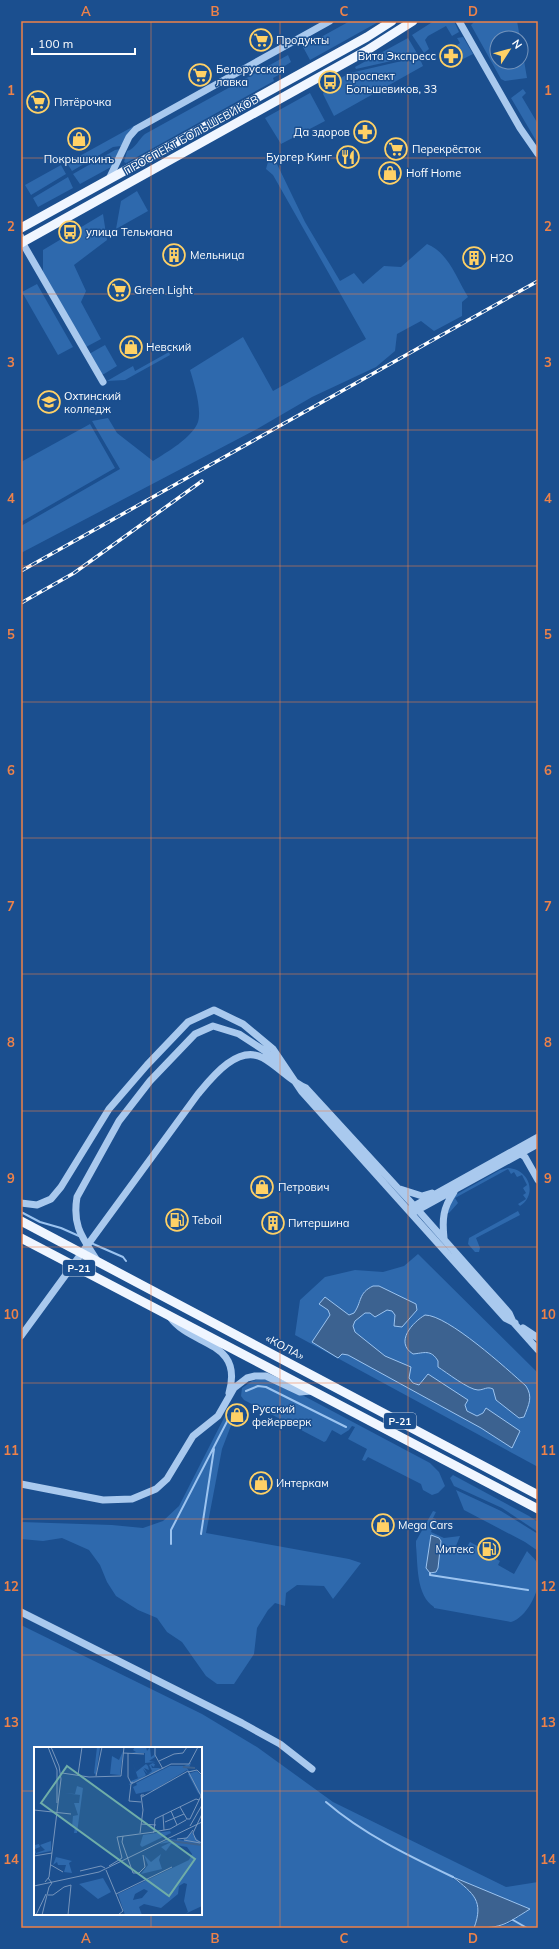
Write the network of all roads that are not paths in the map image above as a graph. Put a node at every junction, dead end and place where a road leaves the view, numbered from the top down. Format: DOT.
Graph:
graph roads {
  1 [pos="330,21"];
  2 [pos="392,21"];
  3 [pos="413,21"];
  4 [pos="459,21"];
  5 [pos="167,147"];
  6 [pos="538,154"];
  7 [pos="173,158"];
  8 [pos="109,179"];
  9 [pos="21,228"];
  10 [pos="21,241"];
  11 [pos="103,382"];
  12 [pos="295,1083"];
  13 [pos="538,1137"];
  14 [pos="537,1144"];
  15 [pos="512,1150"];
  16 [pos="522,1153"];
  17 [pos="529,1164"];
  18 [pos="538,1180"];
  19 [pos="396,1187"];
  20 [pos="444,1190"];
  21 [pos="456,1190"];
  22 [pos="21,1203"];
  23 [pos="416,1208"];
  24 [pos="408,1211"];
  25 [pos="21,1221"];
  26 [pos="21,1238"];
  27 [pos="444,1238"];
  28 [pos="98,1262"];
  29 [pos="170,1317"];
  30 [pos="513,1322"];
  31 [pos="21,1336"];
  32 [pos="538,1338"];
  33 [pos="538,1350"];
  34 [pos="311,1391"];
  35 [pos="227,1399"];
  36 [pos="21,1484"];
  37 [pos="538,1495"];
  38 [pos="538,1509"];
  39 [pos="21,1612"];
  40 [pos="312,1769"];
  1 -- 8 [label="street"];
  2 -- 5 [label="main road, ПРОСПЕКТ БОЛЬШЕВИКОВ"];
  3 -- 7 [label="main road, ПРОСПЕКТ БОЛЬШЕВИКОВ"];
  4 -- 6 [label="street"];
  5 -- 7 [label="main road"];
  5 -- 8 [label="main road, ПРОСПЕКТ БОЛЬШЕВИКОВ"];
  7 -- 10 [label="main road, ПРОСПЕКТ БОЛЬШЕВИКОВ"];
  8 -- 9 [label="main road, ПРОСПЕКТ БОЛЬШЕВИКОВ"];
  10 -- 11 [label="street"];
  12 -- 19 [label="street"];
  12 -- 22 [label="street"];
  12 -- 24 [label="street"];
  12 -- 28 [label="street"];
  12 -- 31 [label="street"];
  13 -- 15 [label="street"];
  14 -- 16 [label="street"];
  14 -- 17 [label="street"];
  15 -- 16 [label="street"];
  15 -- 20 [label="street"];
  16 -- 17 [label="street"];
  16 -- 21 [label="street"];
  17 -- 18 [label="street"];
  19 -- 20 [label="street"];
  19 -- 23 [label="street"];
  20 -- 23 [label="street"];
  21 -- 23 [label="street"];
  21 -- 27 [label="street"];
  23 -- 24 [label="street"];
  23 -- 27 [label="street"];
  24 -- 30 [label="street"];
  25 -- 28 [label="main road, «КОЛА» / Р-21"];
  26 -- 29 [label="main road, Р-21"];
  27 -- 30 [label="street"];
  28 -- 37 [label="main road, «КОЛА» / Р-21"];
  29 -- 34 [label="main road, Р-21"];
  29 -- 35 [label="street"];
  30 -- 32 [label="street"];
  30 -- 33 [label="street"];
  34 -- 35 [label="street"];
  34 -- 38 [label="main road, Р-21"];
  35 -- 36 [label="street"];
  39 -- 40 [label="street"];
}
